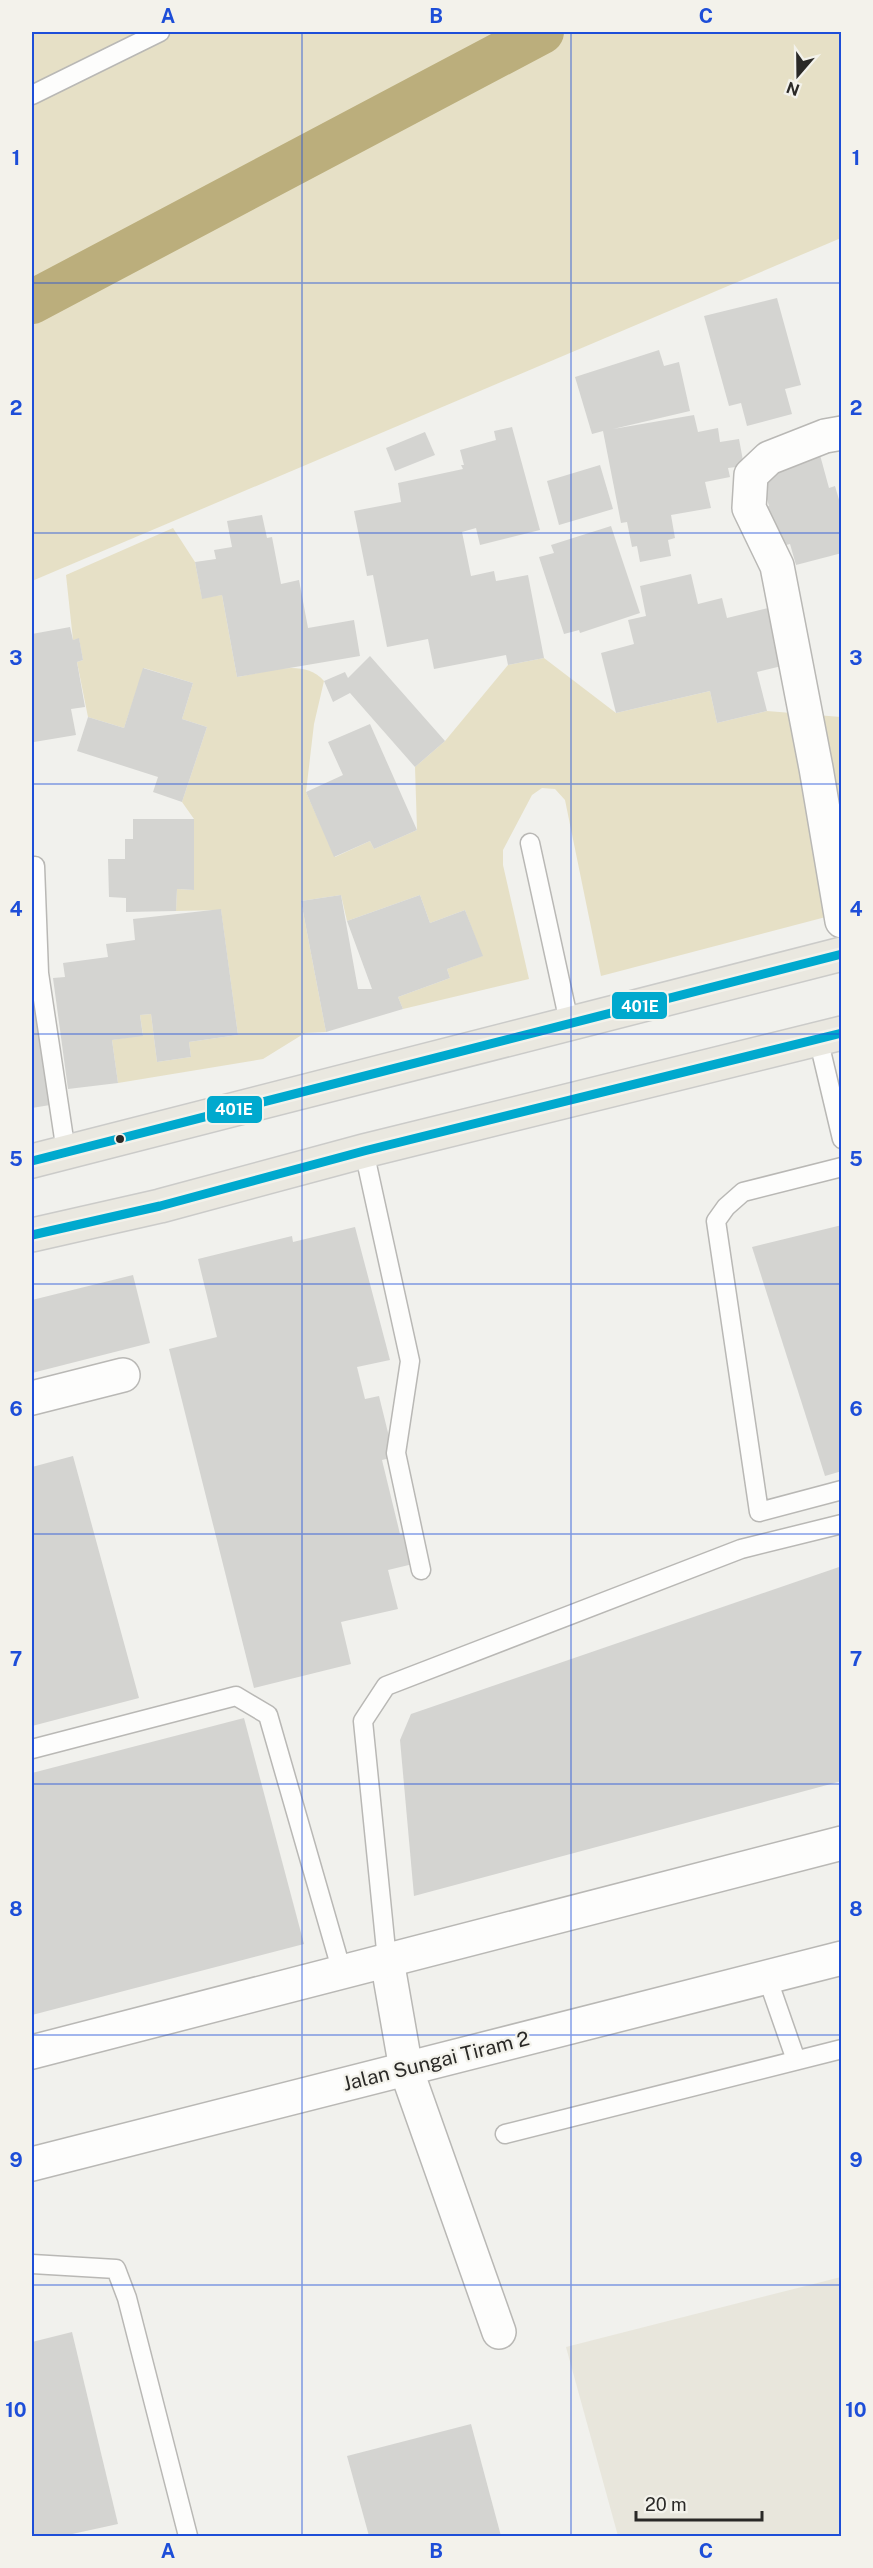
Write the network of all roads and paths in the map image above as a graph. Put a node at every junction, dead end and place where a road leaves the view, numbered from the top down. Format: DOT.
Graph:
graph roads {
  1 [pos="160,32"];
  2 [pos="32,95"];
  3 [pos="842,433"];
  4 [pos="530,843"];
  5 [pos="35,866"];
  6 [pos="842,921"];
  7 [pos="842,954"];
  8 [pos="35,974"];
  9 [pos="569,1022"];
  10 [pos="830,1035"];
  11 [pos="842,1139"];
  12 [pos="364,1151"];
  13 [pos="66,1152"];
  14 [pos="32,1161"];
  15 [pos="842,1167"];
  16 [pos="32,1235"];
  17 [pos="123,1375"];
  18 [pos="32,1398"];
  19 [pos="842,1490"];
  20 [pos="842,1524"];
  21 [pos="421,1570"];
  22 [pos="32,1749"];
  23 [pos="842,1843"];
  24 [pos="842,1959"];
  25 [pos="387,1960"];
  26 [pos="342,1972"];
  27 [pos="767,1977"];
  28 [pos="842,2049"];
  29 [pos="32,2052"];
  30 [pos="796,2060"];
  31 [pos="406,2069"];
  32 [pos="506,2134"];
  33 [pos="32,2164"];
  34 [pos="32,2265"];
  35 [pos="499,2332"];
  36 [pos="184,2535"];
  1 -- 2 [label="lane"];
  3 -- 6 [label="street"];
  4 -- 9 [label="lane"];
  5 -- 8 [label="lane"];
  7 -- 9 [label="highway"];
  8 -- 13 [label="lane"];
  9 -- 13 [label="highway"];
  10 -- 11 [label="lane"];
  10 -- 12 [label="highway"];
  12 -- 16 [label="highway"];
  12 -- 21 [label="lane"];
  13 -- 14 [label="highway"];
  15 -- 19 [label="lane"];
  17 -- 18 [label="street"];
  20 -- 25 [label="lane"];
  22 -- 26 [label="lane"];
  23 -- 25 [label="street"];
  24 -- 27 [label="street, Jalan Sungai Tiram 2"];
  25 -- 26 [label="street"];
  25 -- 31 [label="street"];
  26 -- 29 [label="street"];
  27 -- 30 [label="lane"];
  27 -- 31 [label="street, Jalan Sungai Tiram 2"];
  28 -- 30 [label="lane"];
  30 -- 32 [label="lane"];
  31 -- 33 [label="street, Jalan Sungai Tiram 2"];
  31 -- 35 [label="street"];
  34 -- 36 [label="lane"];
}
